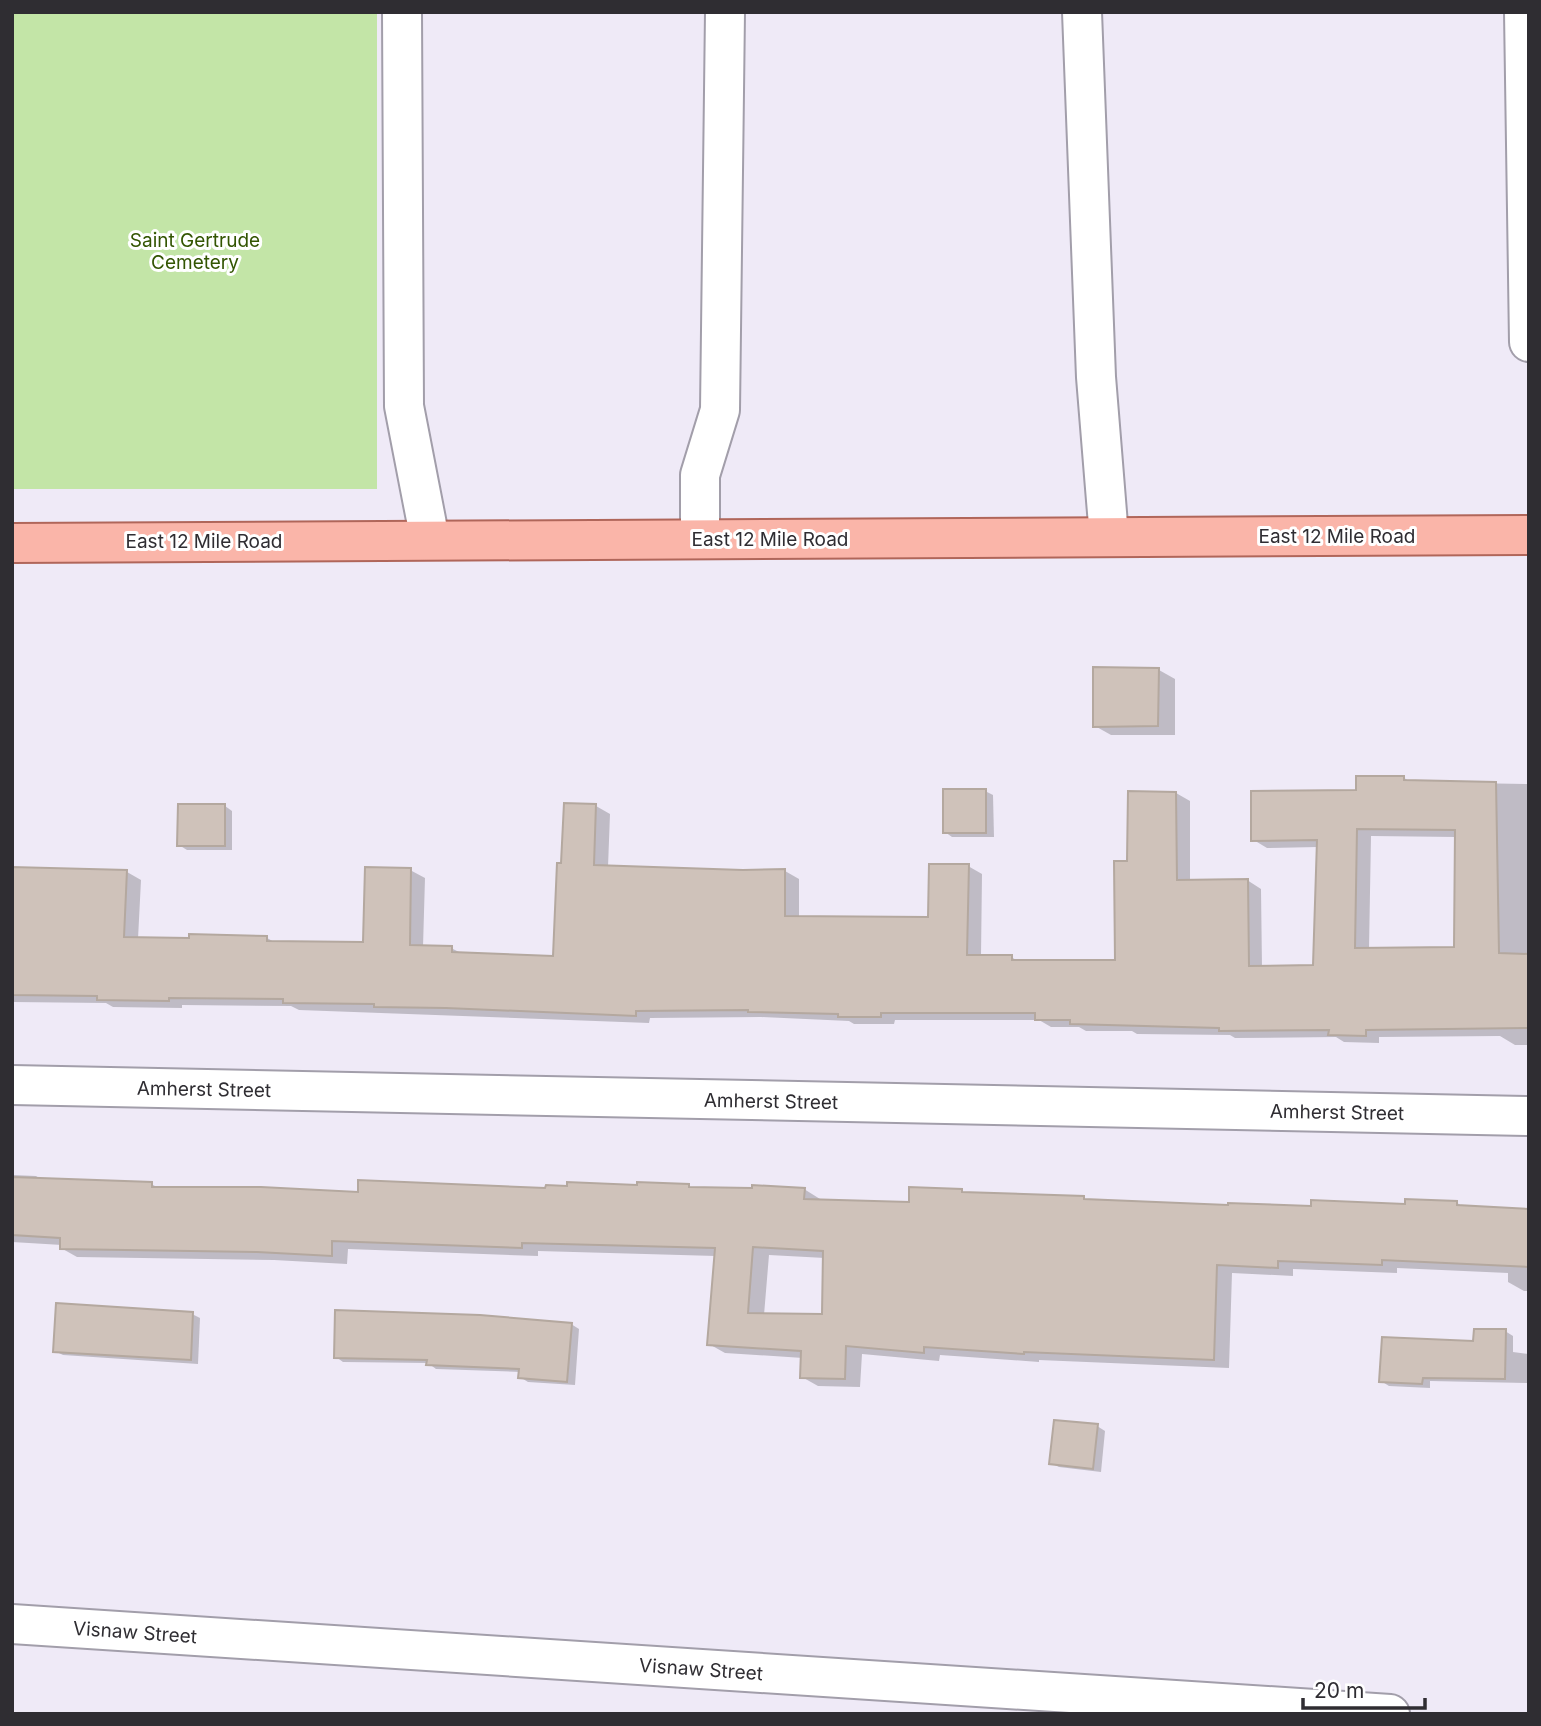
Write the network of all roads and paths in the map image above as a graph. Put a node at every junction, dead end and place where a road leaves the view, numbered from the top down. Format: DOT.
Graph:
graph roads {
  1 [pos="402,12"];
  2 [pos="725,12"];
  3 [pos="1082,12"];
  4 [pos="1524,12"];
  5 [pos="1529,342"];
  6 [pos="1529,536"];
  7 [pos="1109,537"];
  8 [pos="700,539"];
  9 [pos="430,540"];
  10 [pos="12,542"];
  11 [pos="12,1085"];
  12 [pos="1529,1116"];
  13 [pos="12,1624"];
  14 [pos="1390,1714"];
  1 -- 9 [label="street"];
  2 -- 8 [label="street"];
  3 -- 7 [label="street"];
  4 -- 5 [label="street"];
  6 -- 7 [label="main road, East 12 Mile Road"];
  7 -- 8 [label="main road, East 12 Mile Road"];
  8 -- 9 [label="main road, East 12 Mile Road"];
  9 -- 10 [label="main road, East 12 Mile Road"];
  11 -- 12 [label="street, Amherst Street"];
  13 -- 14 [label="street, Visnaw Street"];
}
